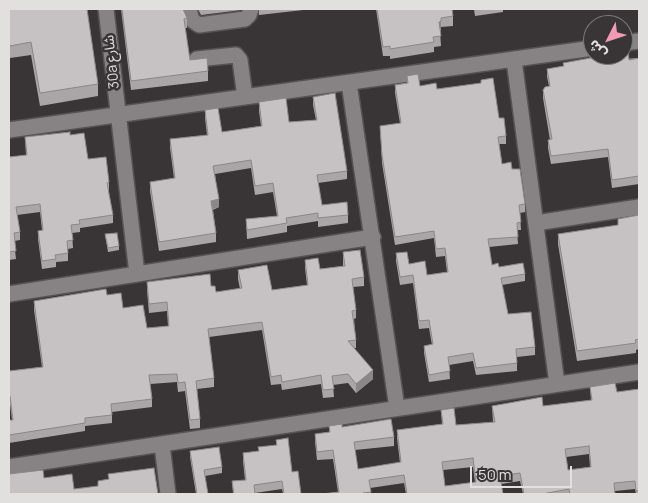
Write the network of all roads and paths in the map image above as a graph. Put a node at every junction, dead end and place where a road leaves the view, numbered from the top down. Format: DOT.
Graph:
graph roads {
  1 [pos="106,9"];
  2 [pos="189,9"];
  3 [pos="251,9"];
  4 [pos="583,50"];
  5 [pos="197,59"];
  6 [pos="514,60"];
  7 [pos="349,82"];
  8 [pos="245,97"];
  9 [pos="118,115"];
  10 [pos="9,130"];
  11 [pos="639,208"];
  12 [pos="536,223"];
  13 [pos="373,237"];
  14 [pos="136,274"];
  15 [pos="9,294"];
  16 [pos="639,372"];
  17 [pos="557,384"];
  18 [pos="397,408"];
  19 [pos="162,445"];
  20 [pos="9,467"];
  21 [pos="168,494"];
  1 -- 9 [label="street, 30a شارع"];
  2 -- 3 [label="street"];
  4 -- 6 [label="street"];
  5 -- 8 [label="street"];
  6 -- 7 [label="street"];
  6 -- 12 [label="street"];
  7 -- 8 [label="street"];
  7 -- 13 [label="street"];
  8 -- 9 [label="street"];
  9 -- 10 [label="street"];
  9 -- 14 [label="street, 30a شارع"];
  11 -- 12 [label="street"];
  12 -- 17 [label="street"];
  13 -- 14 [label="street"];
  13 -- 18 [label="street"];
  14 -- 15 [label="street"];
  16 -- 17 [label="street"];
  17 -- 18 [label="street"];
  18 -- 19 [label="street"];
  19 -- 20 [label="street"];
  19 -- 21 [label="street"];
}
